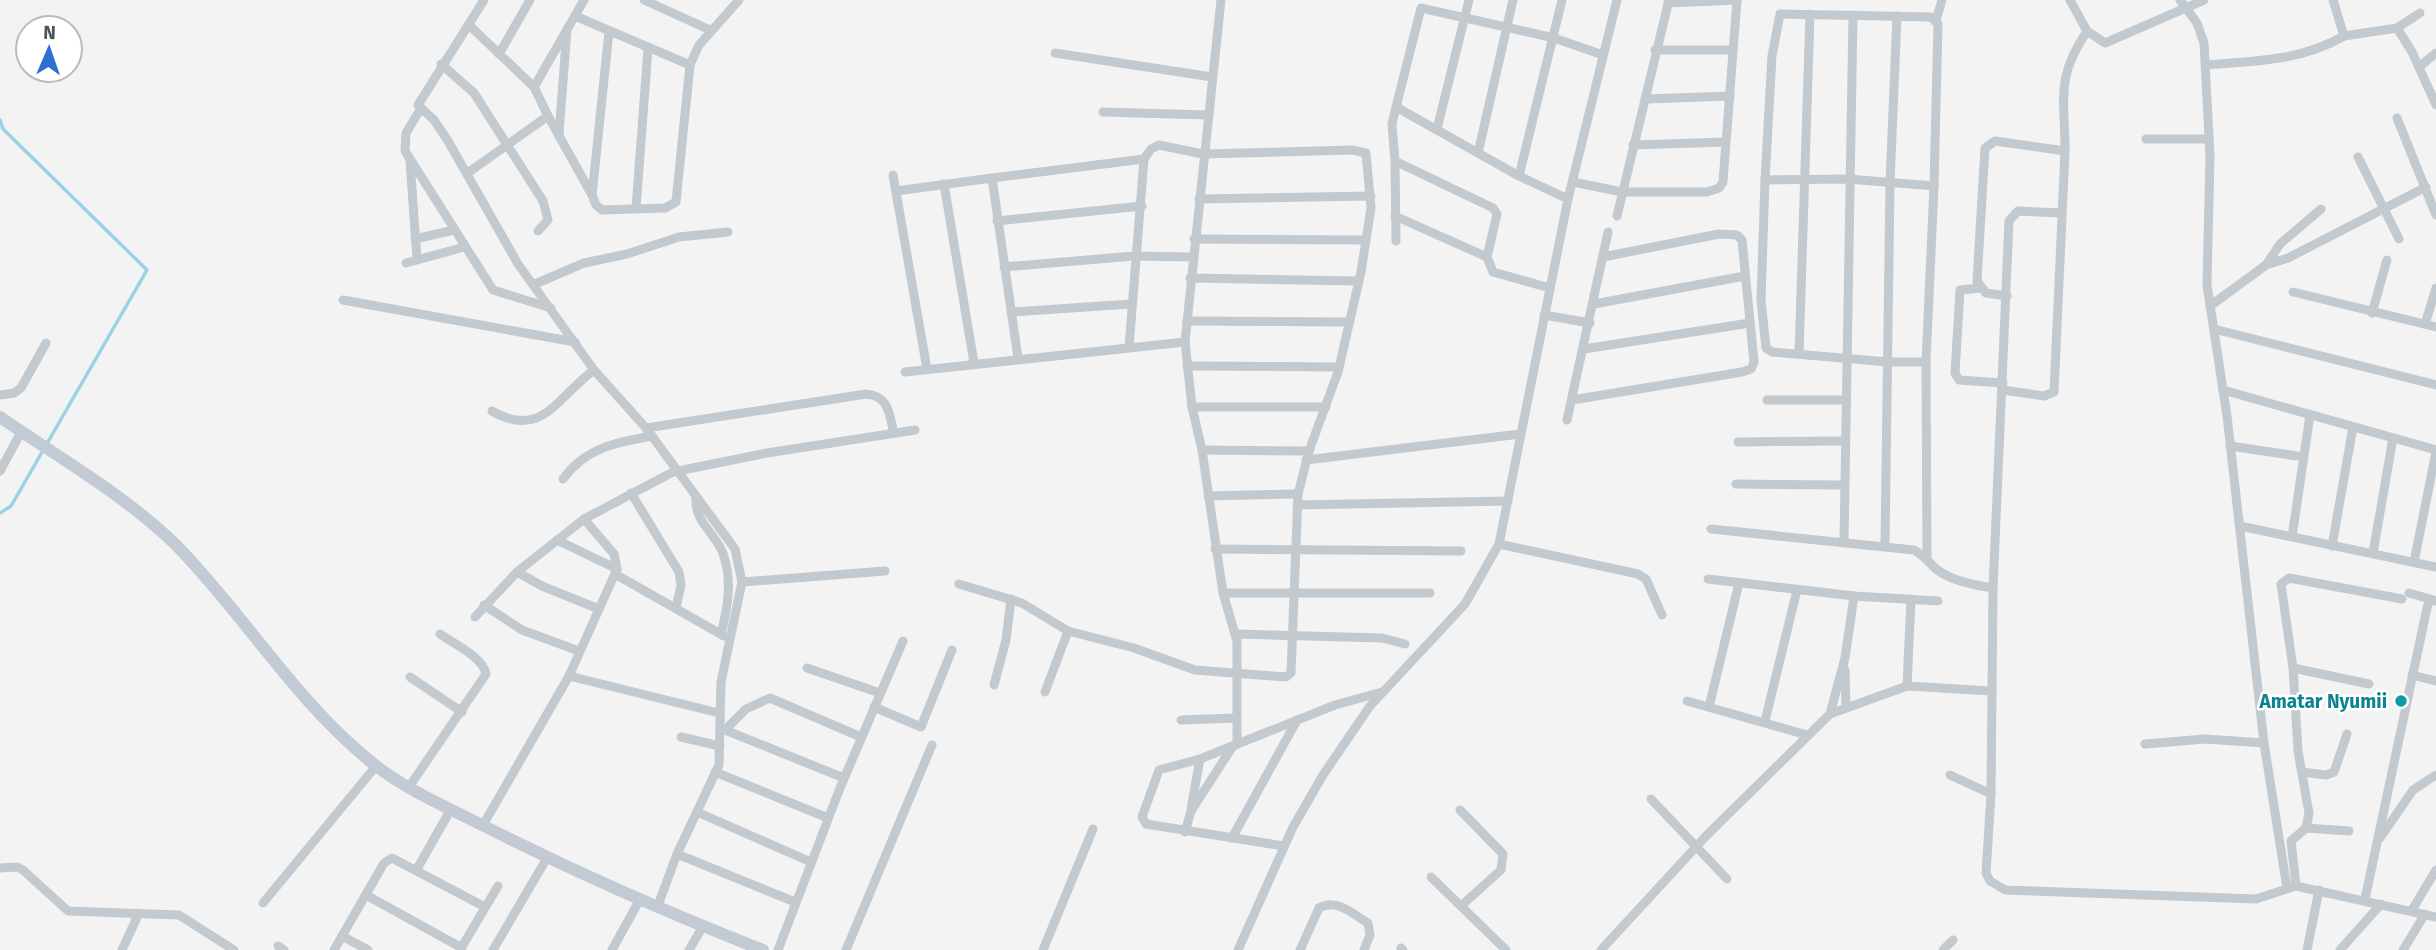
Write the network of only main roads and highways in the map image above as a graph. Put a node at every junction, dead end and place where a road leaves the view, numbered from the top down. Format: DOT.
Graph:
graph roads {
  1 [pos="0,417"];
  2 [pos="762,950"];
  1 -- 2 [label="main road"];
}
